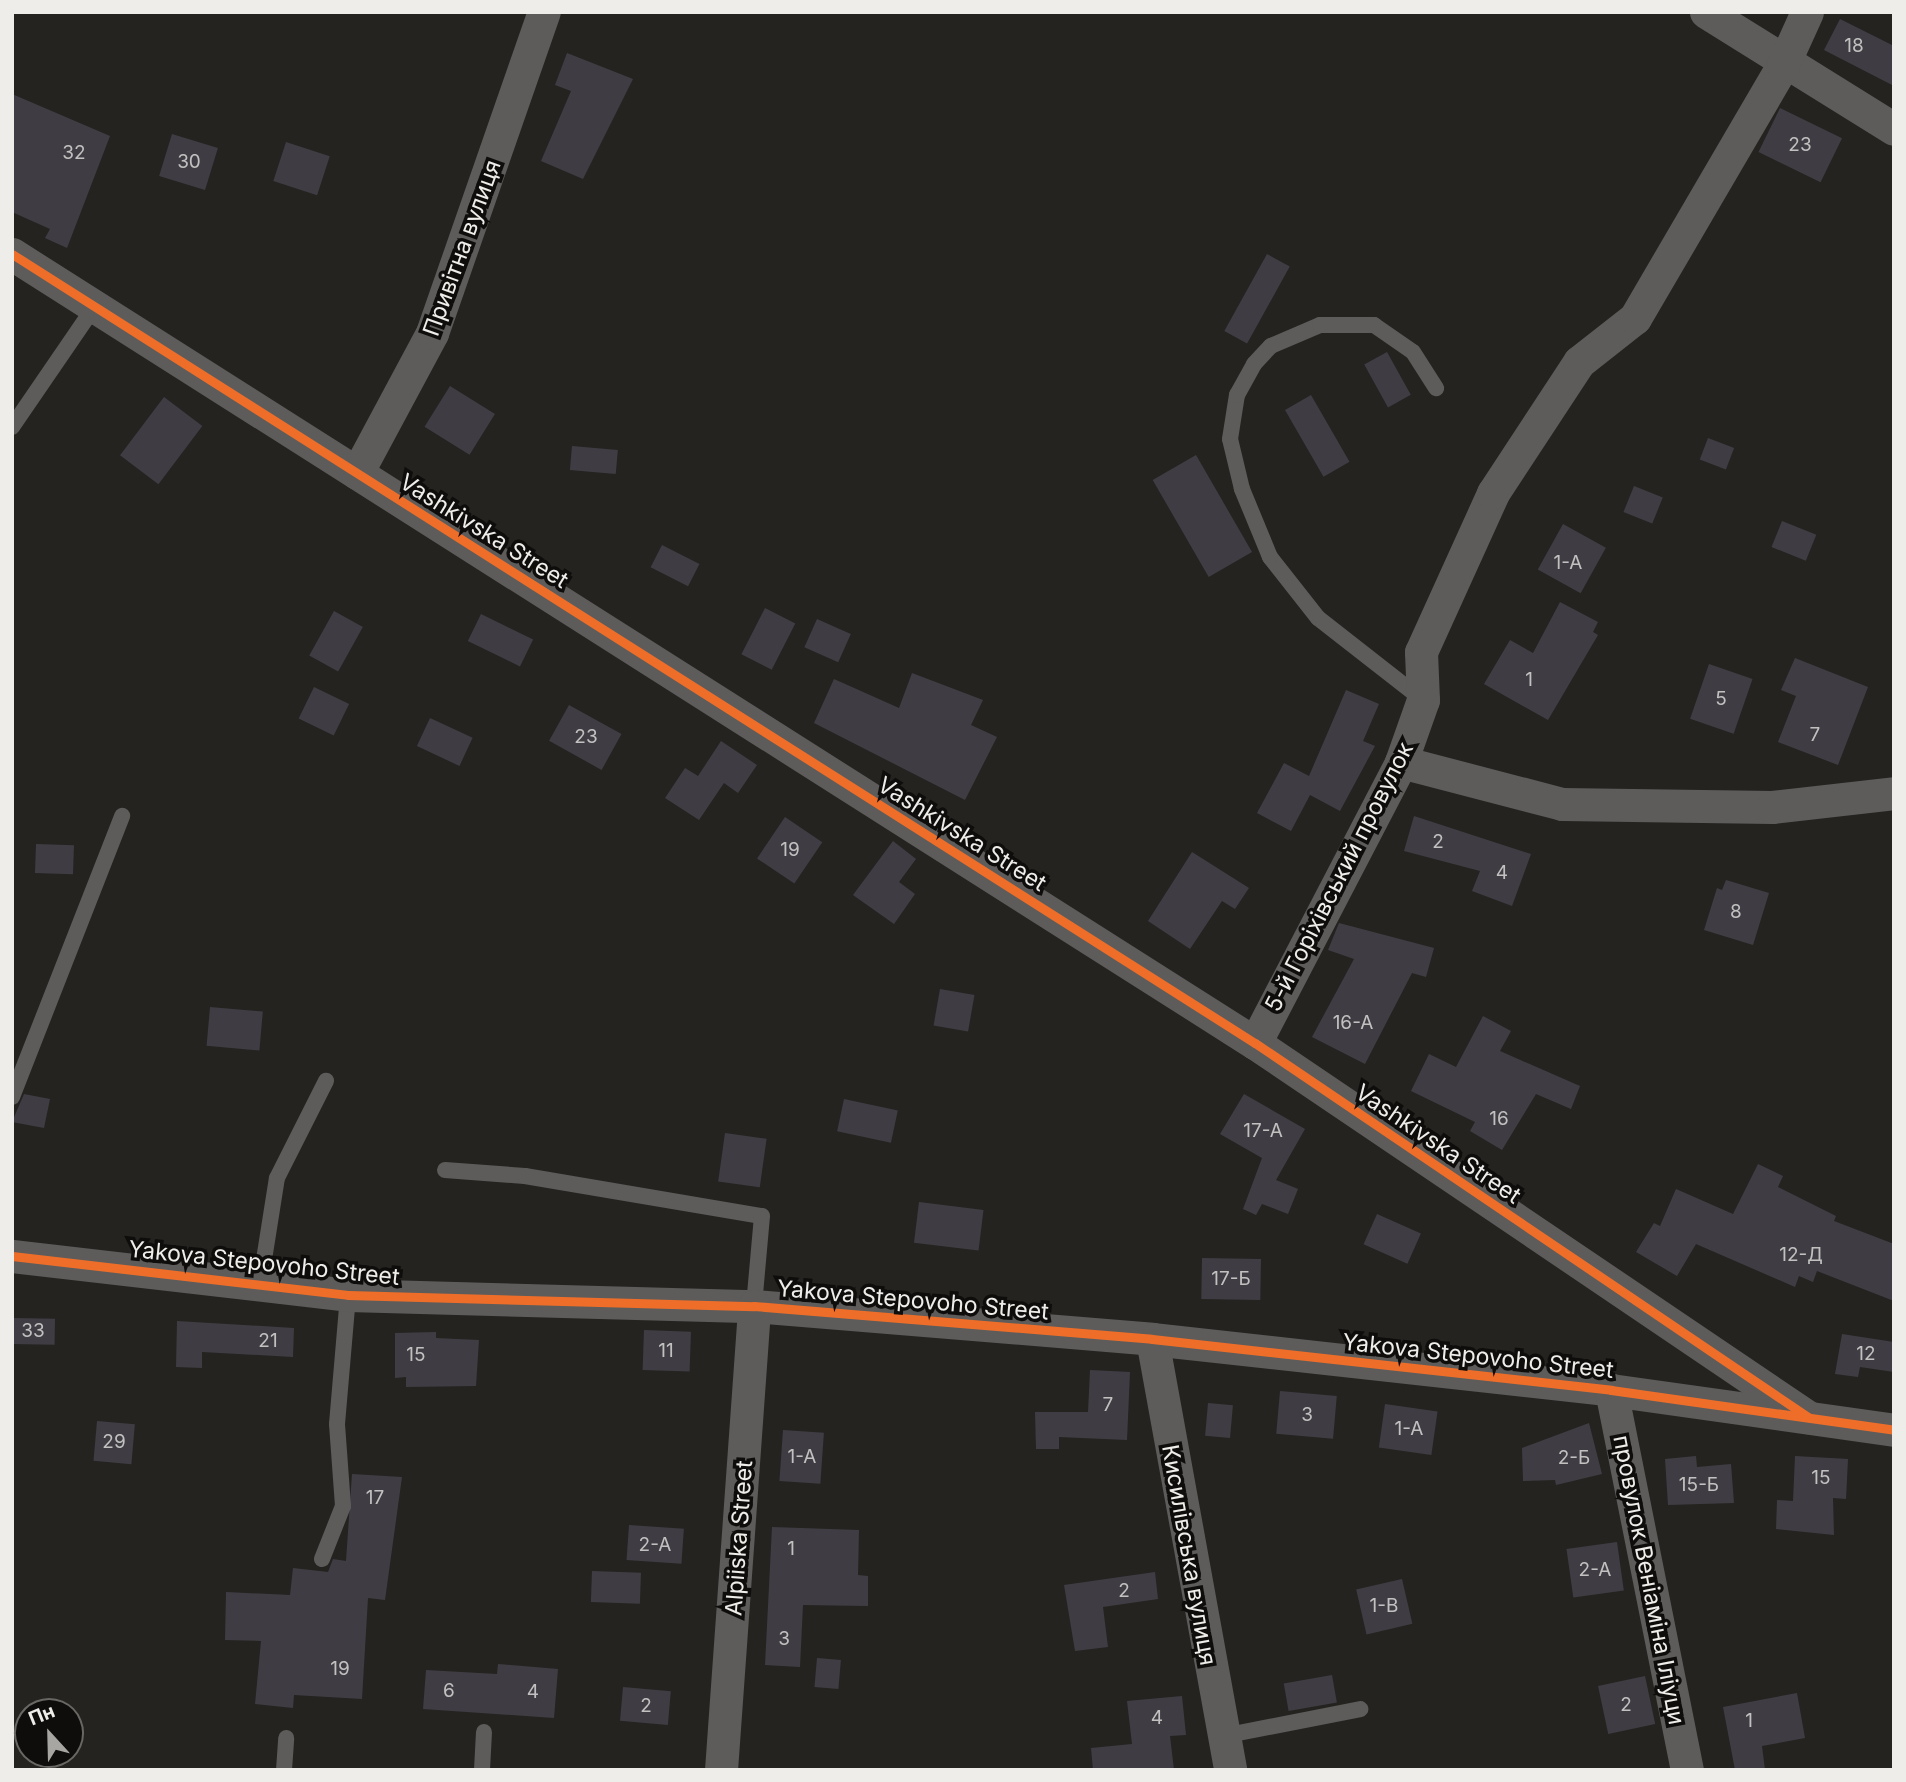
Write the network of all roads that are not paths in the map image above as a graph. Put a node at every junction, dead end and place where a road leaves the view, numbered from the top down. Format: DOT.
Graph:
graph roads {
  1 [pos="544,12"];
  2 [pos="1706,12"];
  3 [pos="1807,12"];
  4 [pos="1783,65"];
  5 [pos="1894,129"];
  6 [pos="12,254"];
  7 [pos="95,306"];
  8 [pos="1436,388"];
  9 [pos="12,427"];
  10 [pos="357,473"];
  11 [pos="1423,700"];
  12 [pos="1401,762"];
  13 [pos="1894,793"];
  14 [pos="122,816"];
  15 [pos="1255,1043"];
  16 [pos="326,1081"];
  17 [pos="12,1097"];
  18 [pos="445,1170"];
  19 [pos="12,1256"];
  20 [pos="260,1284"];
  21 [pos="348,1294"];
  22 [pos="754,1306"];
  23 [pos="1152,1339"];
  24 [pos="1611,1390"];
  25 [pos="1808,1417"];
  26 [pos="1894,1430"];
  27 [pos="322,1559"];
  28 [pos="1360,1709"];
  29 [pos="484,1732"];
  30 [pos="1223,1736"];
  31 [pos="286,1738"];
  32 [pos="284,1770"];
  33 [pos="482,1770"];
  34 [pos="721,1770"];
  35 [pos="1230,1770"];
  36 [pos="1686,1770"];
  1 -- 10 [label="street, Привітна вулиця"];
  2 -- 4 [label="street"];
  3 -- 4 [label="street, 5-й Горіхівський провулок"];
  4 -- 5 [label="street"];
  4 -- 11 [label="street, 5-й Горіхівський провулок"];
  6 -- 7 [label="street, Vashkivska Street"];
  7 -- 9 [label="lane"];
  7 -- 10 [label="street, Vashkivska Street"];
  8 -- 11 [label="lane"];
  10 -- 15 [label="street, Vashkivska Street"];
  11 -- 12 [label="street, 5-й Горіхівський провулок"];
  12 -- 13 [label="street"];
  12 -- 15 [label="street, 5-й Горіхівський провулок"];
  14 -- 17 [label="lane"];
  15 -- 25 [label="street, Vashkivska Street"];
  16 -- 20 [label="lane"];
  18 -- 22 [label="lane"];
  19 -- 20 [label="street, Yakova Stepovoho Street"];
  20 -- 21 [label="street, Yakova Stepovoho Street"];
  21 -- 22 [label="street, Yakova Stepovoho Street"];
  21 -- 27 [label="lane"];
  22 -- 23 [label="street, Yakova Stepovoho Street"];
  22 -- 34 [label="street, Alpiiska Street"];
  23 -- 24 [label="street, Yakova Stepovoho Street"];
  23 -- 30 [label="street, Кисилівська вулиця"];
  24 -- 25 [label="street, Yakova Stepovoho Street"];
  24 -- 36 [label="street, провулок Веніаміна Іліуци"];
  25 -- 26 [label="street, Vashkivska Street"];
  28 -- 30 [label="lane"];
  29 -- 33 [label="lane"];
  30 -- 35 [label="street, Кисилівська вулиця"];
  31 -- 32 [label="lane"];
}
